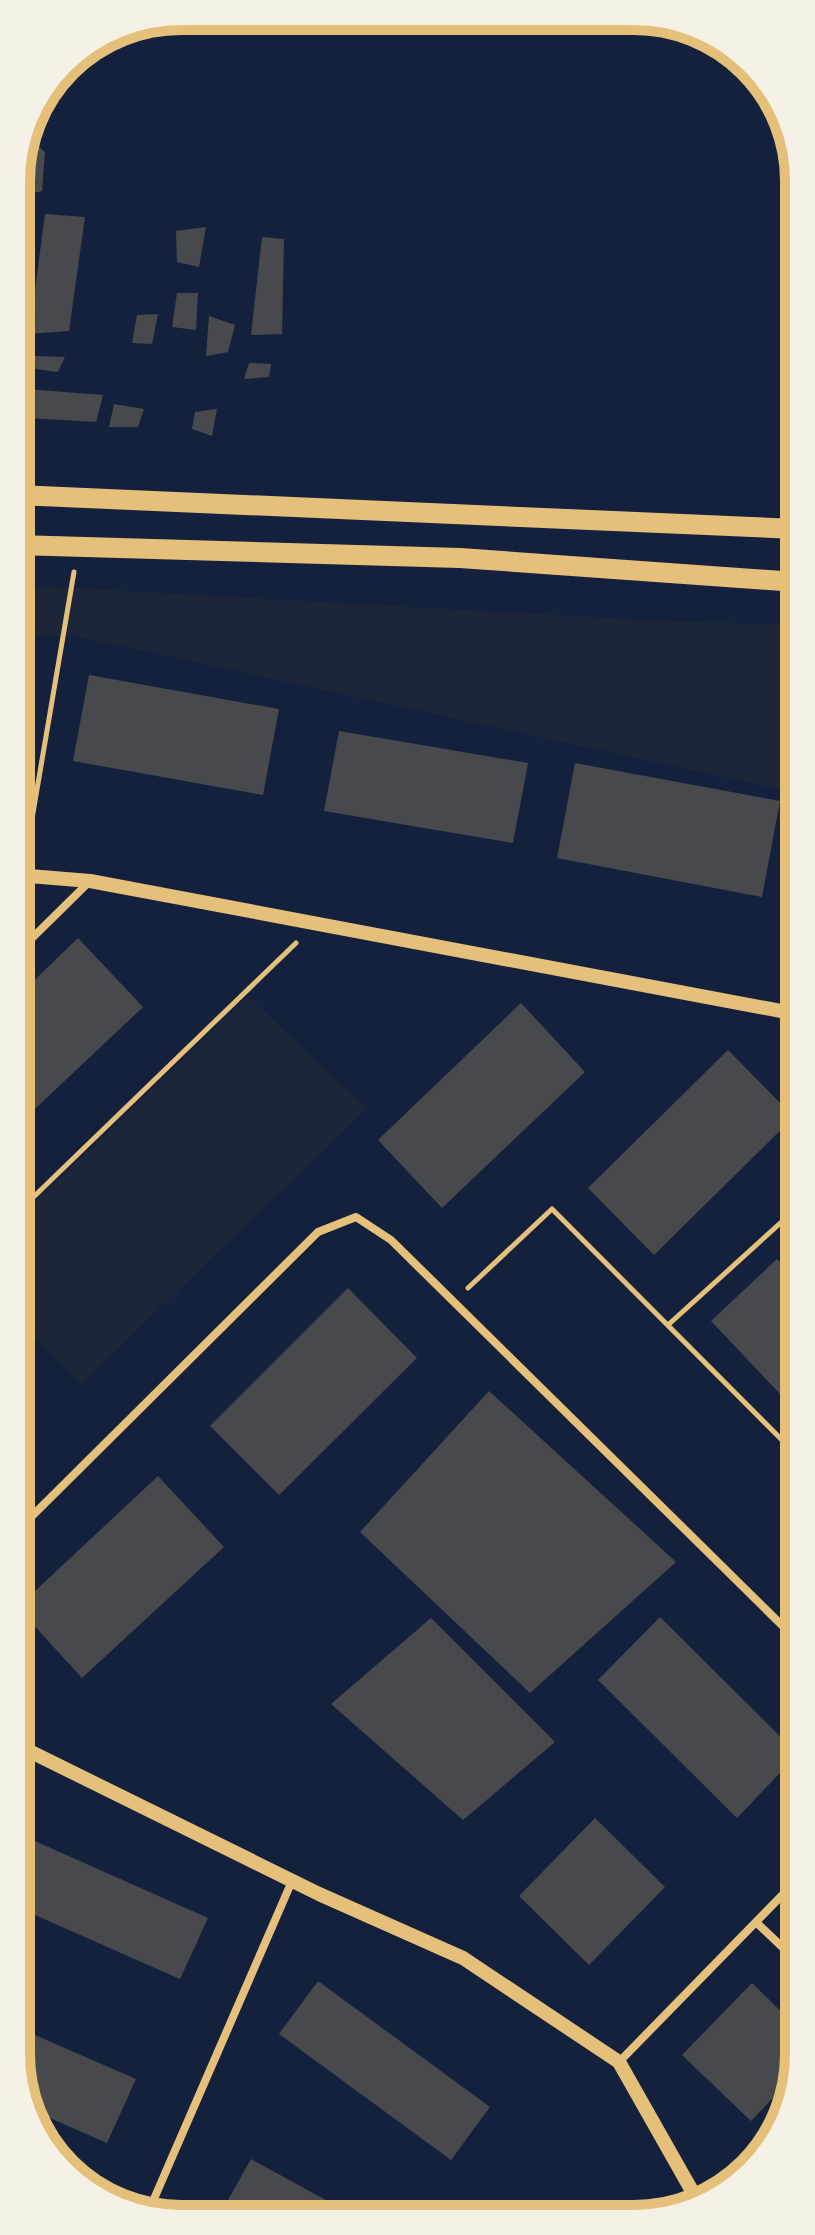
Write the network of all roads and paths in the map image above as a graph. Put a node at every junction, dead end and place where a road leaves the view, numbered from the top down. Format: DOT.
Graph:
graph roads {
  1 [pos="30,496"];
  2 [pos="785,529"];
  3 [pos="30,545"];
  4 [pos="78,547"];
  5 [pos="785,581"];
  6 [pos="30,818"];
  7 [pos="30,876"];
  8 [pos="90,881"];
  9 [pos="316,923"];
  10 [pos="30,940"];
  11 [pos="785,1012"];
  12 [pos="30,1200"];
  13 [pos="785,1219"];
  14 [pos="454,1301"];
  15 [pos="668,1325"];
  16 [pos="785,1443"];
  17 [pos="30,1518"];
  18 [pos="785,1628"];
  19 [pos="30,1751"];
  20 [pos="292,1881"];
  21 [pos="785,1892"];
  22 [pos="756,1922"];
  23 [pos="785,1950"];
  24 [pos="619,2062"];
  25 [pos="693,2193"];
  26 [pos="153,2202"];
  1 -- 2 [label="main road"];
  3 -- 4 [label="main road"];
  4 -- 5 [label="main road"];
  4 -- 6 [label="path"];
  7 -- 8 [label="street"];
  8 -- 9 [label="street"];
  8 -- 10 [label="street"];
  9 -- 11 [label="street"];
  9 -- 12 [label="path"];
  13 -- 15 [label="path"];
  14 -- 15 [label="path"];
  14 -- 17 [label="street"];
  14 -- 18 [label="street"];
  15 -- 16 [label="path"];
  19 -- 20 [label="street"];
  20 -- 24 [label="street"];
  20 -- 26 [label="street"];
  21 -- 22 [label="street"];
  22 -- 23 [label="street"];
  22 -- 24 [label="street"];
  24 -- 25 [label="street"];
}
